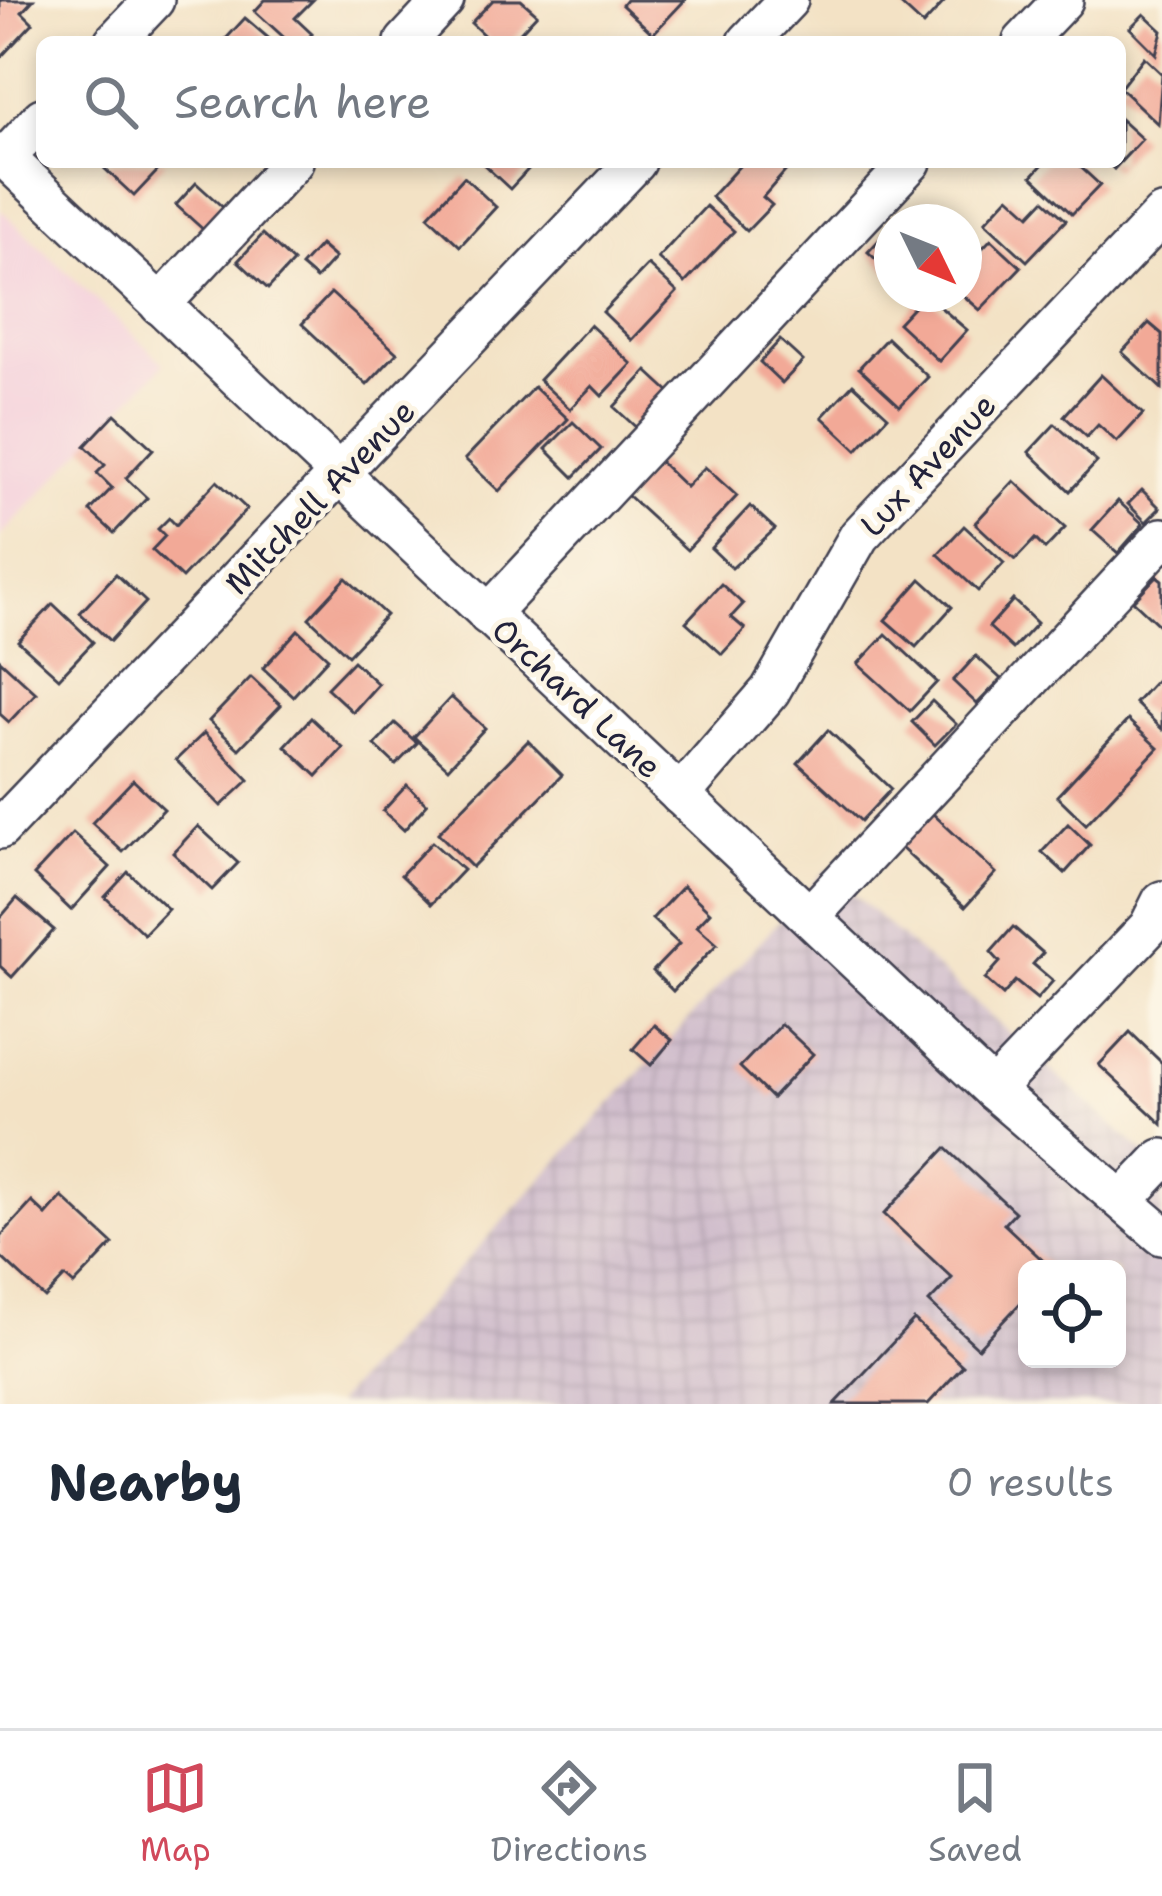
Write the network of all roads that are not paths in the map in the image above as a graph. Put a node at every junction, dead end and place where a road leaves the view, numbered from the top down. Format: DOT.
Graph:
graph roads {
  1 [pos="154,0"];
  2 [pos="444,0"];
  3 [pos="788,0"];
  4 [pos="1063,0"];
  5 [pos="120,36"];
  6 [pos="411,36"];
  7 [pos="754,36"];
  8 [pos="1029,36"];
  9 [pos="36,124"];
  10 [pos="2,155"];
  11 [pos="287,168"];
  12 [pos="630,168"];
  13 [pos="905,168"];
  14 [pos="1162,215"];
  15 [pos="160,305"];
  16 [pos="340,477"];
  17 [pos="1162,538"];
  18 [pos="488,615"];
  19 [pos="680,795"];
  20 [pos="0,829"];
  21 [pos="1162,901"];
  22 [pos="810,916"];
  23 [pos="993,1090"];
  24 [pos="1162,1159"];
  25 [pos="1123,1200"];
  26 [pos="1162,1234"];
  1 -- 5 [label="street"];
  2 -- 6 [label="street"];
  3 -- 7 [label="street"];
  4 -- 8 [label="street"];
  9 -- 10 [label="street"];
  10 -- 15 [label="street, Orchard Lane"];
  11 -- 15 [label="street"];
  12 -- 16 [label="street, Mitchell Avenue"];
  13 -- 18 [label="street"];
  14 -- 19 [label="street, Lux Avenue"];
  15 -- 16 [label="street, Orchard Lane"];
  16 -- 18 [label="street, Orchard Lane"];
  16 -- 20 [label="street, Mitchell Avenue"];
  17 -- 22 [label="street"];
  18 -- 19 [label="street, Orchard Lane"];
  19 -- 22 [label="street, Orchard Lane"];
  21 -- 23 [label="street"];
  22 -- 23 [label="street, Orchard Lane"];
  23 -- 25 [label="street, Orchard Lane"];
  24 -- 25 [label="street"];
  25 -- 26 [label="street, Orchard Lane"];
}
